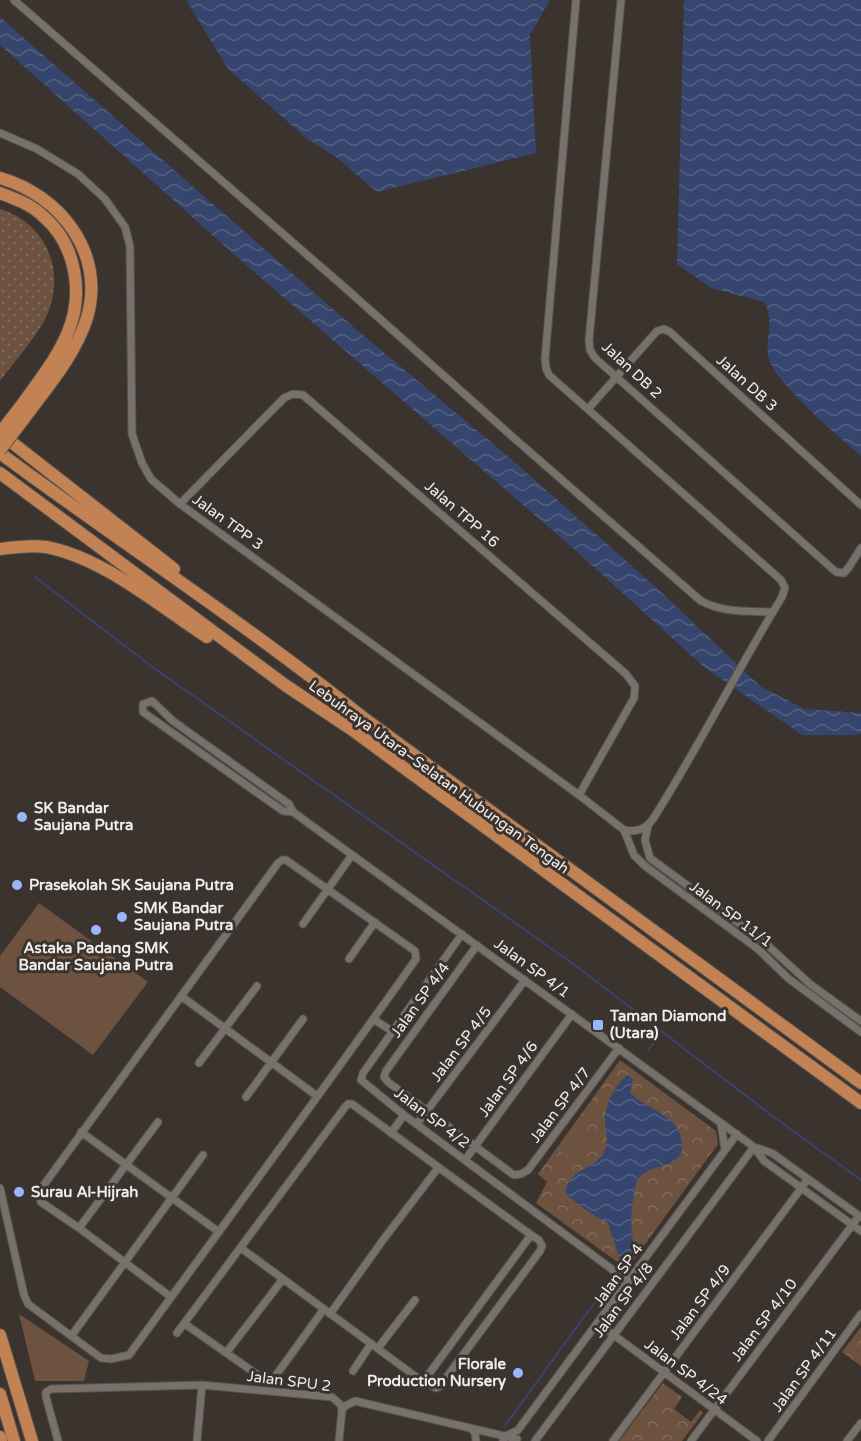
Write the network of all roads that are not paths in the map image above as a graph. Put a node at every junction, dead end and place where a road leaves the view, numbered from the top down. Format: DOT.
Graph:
graph roads {
  1 [pos="14,0"];
  2 [pos="576,0"];
  3 [pos="621,0"];
  4 [pos="1,134"];
  5 [pos="0,178"];
  6 [pos="0,193"];
  7 [pos="617,376"];
  8 [pos="28,405"];
  9 [pos="588,409"];
  10 [pos="0,433"];
  11 [pos="0,452"];
  12 [pos="0,473"];
  13 [pos="180,504"];
  14 [pos="861,505"];
  15 [pos="861,548"];
  16 [pos="0,549"];
  17 [pos="773,612"];
  18 [pos="302,669"];
  19 [pos="285,685"];
  20 [pos="579,795"];
  21 [pos="293,812"];
  22 [pos="648,826"];
  23 [pos="624,830"];
  24 [pos="352,855"];
  25 [pos="328,888"];
  26 [pos="375,922"];
  27 [pos="303,924"];
  28 [pos="462,934"];
  29 [pos="477,945"];
  30 [pos="349,959"];
  31 [pos="525,980"];
  32 [pos="257,986"];
  33 [pos="181,996"];
  34 [pos="572,1014"];
  35 [pos="303,1019"];
  36 [pos="373,1019"];
  37 [pos="861,1021"];
  38 [pos="225,1028"];
  39 [pos="393,1032"];
  40 [pos="861,1032"];
  41 [pos="619,1048"];
  42 [pos="200,1063"];
  43 [pos="271,1063"];
  44 [pos="861,1083"];
  45 [pos="317,1096"];
  46 [pos="246,1097"];
  47 [pos="861,1103"];
  48 [pos="427,1112"];
  49 [pos="404,1115"];
  50 [pos="158,1122"];
  51 [pos="720,1122"];
  52 [pos="417,1124"];
  53 [pos="81,1132"];
  54 [pos="391,1133"];
  55 [pos="737,1134"];
  56 [pos="475,1147"];
  57 [pos="754,1147"];
  58 [pos="725,1150"];
  59 [pos="203,1155"];
  60 [pos="465,1160"];
  61 [pos="126,1165"];
  62 [pos="438,1168"];
  63 [pos="808,1179"];
  64 [pos="801,1187"];
  65 [pos="0,1188"];
  66 [pos="173,1199"];
  67 [pos="860,1216"];
  68 [pos="852,1224"];
  69 [pos="79,1228"];
  70 [pos="861,1231"];
  71 [pos="219,1232"];
  72 [pos="531,1235"];
  73 [pos="242,1248"];
  74 [pos="125,1263"];
  75 [pos="282,1279"];
  76 [pos="629,1282"];
  77 [pos="171,1297"];
  78 [pos="415,1300"];
  79 [pos="327,1311"];
  80 [pos="861,1314"];
  81 [pos="185,1324"];
  82 [pos="599,1324"];
  83 [pos="177,1333"];
  84 [pos="0,1335"];
  85 [pos="72,1335"];
  86 [pos="614,1335"];
  87 [pos="375,1346"];
  88 [pos="226,1353"];
  89 [pos="353,1371"];
  90 [pos="664,1372"];
  91 [pos="423,1382"];
  92 [pos="202,1385"];
  93 [pos="0,1394"];
  94 [pos="714,1409"];
  95 [pos="342,1410"];
  96 [pos="861,1423"];
  97 [pos="471,1428"];
  98 [pos="518,1430"];
  99 [pos="505,1439"];
  100 [pos="516,1440"];
  101 [pos="14,1441"];
  102 [pos="32,1441"];
  103 [pos="58,1441"];
  104 [pos="196,1441"];
  105 [pos="339,1441"];
  106 [pos="476,1441"];
  107 [pos="535,1441"];
  108 [pos="613,1441"];
  109 [pos="691,1441"];
  110 [pos="757,1441"];
  111 [pos="768,1441"];
  112 [pos="847,1441"];
  1 -- 17 [label="street"];
  2 -- 9 [label="street"];
  3 -- 7 [label="street, Jalan DB 2"];
  4 -- 13 [label="street, Jalan TPP 3"];
  5 -- 8 [label="highway"];
  6 -- 8 [label="highway"];
  7 -- 9 [label="street"];
  7 -- 14 [label="street, Jalan DB 3"];
  7 -- 15 [label="street, Jalan DB 2"];
  8 -- 10 [label="highway, bridge"];
  8 -- 11 [label="highway, bridge"];
  9 -- 17 [label="street"];
  10 -- 18 [label="highway"];
  11 -- 18 [label="highway, Lebuhraya Utara–Selatan Hubungan Tengah"];
  12 -- 19 [label="highway, Lebuhraya Utara–Selatan Hubungan Tengah"];
  13 -- 20 [label="street, Jalan TPP 3"];
  13 -- 20 [label="street, Jalan TPP 16"];
  16 -- 19 [label="highway"];
  17 -- 22 [label="street"];
  18 -- 44 [label="highway, Lebuhraya Utara–Selatan Hubungan Tengah"];
  19 -- 47 [label="highway, Lebuhraya Utara–Selatan Hubungan Tengah"];
  20 -- 23 [label="street, Jalan TPP 3"];
  21 -- 21 [label="street, Jalan SP 4/1"];
  21 -- 24 [label="street, Jalan SP 4/1"];
  22 -- 23 [label="street"];
  22 -- 37 [label="street, Jalan SP 11/1"];
  23 -- 40 [label="street, Jalan SP 11/1"];
  24 -- 25 [label="street"];
  24 -- 28 [label="street, Jalan SP 4/1"];
  25 -- 26 [label="street"];
  25 -- 27 [label="street"];
  25 -- 33 [label="street"];
  26 -- 30 [label="street"];
  26 -- 36 [label="street"];
  28 -- 29 [label="street, Jalan SP 4/1"];
  28 -- 39 [label="street, Jalan SP 4/2"];
  29 -- 31 [label="street, Jalan SP 4/1"];
  29 -- 48 [label="street, Jalan SP 4/4"];
  31 -- 34 [label="street, Jalan SP 4/1"];
  31 -- 48 [label="street, Jalan SP 4/5"];
  32 -- 38 [label="street"];
  33 -- 38 [label="street"];
  33 -- 53 [label="street"];
  34 -- 41 [label="street, Jalan SP 4/1"];
  34 -- 56 [label="street, Jalan SP 4/6"];
  35 -- 43 [label="street"];
  36 -- 39 [label="street"];
  36 -- 45 [label="street"];
  38 -- 42 [label="street"];
  38 -- 43 [label="street"];
  39 -- 49 [label="street, Jalan SP 4/2"];
  41 -- 51 [label="street, Jalan SP 4/1"];
  41 -- 56 [label="street, Jalan SP 4/7"];
  43 -- 45 [label="street"];
  43 -- 46 [label="street"];
  45 -- 71 [label="street"];
  48 -- 52 [label="street, Jalan SP 4/5"];
  48 -- 56 [label="street"];
  49 -- 52 [label="street, Jalan SP 4/2"];
  49 -- 54 [label="street"];
  50 -- 61 [label="street"];
  51 -- 55 [label="street, Jalan SP 4/1"];
  51 -- 58 [label="street"];
  52 -- 60 [label="street, Jalan SP 4/2"];
  53 -- 61 [label="street"];
  53 -- 69 [label="street"];
  54 -- 62 [label="street"];
  54 -- 73 [label="street"];
  55 -- 57 [label="street, Jalan SP 4/1"];
  55 -- 58 [label="street, Jalan SP 4"];
  56 -- 60 [label="street, Jalan SP 4/6"];
  57 -- 63 [label="street, Jalan SP 4/1"];
  57 -- 64 [label="street, Jalan SP 4/1"];
  57 -- 86 [label="street, Jalan SP 4/8"];
  58 -- 76 [label="street, Jalan SP 4"];
  59 -- 66 [label="street"];
  60 -- 76 [label="street, Jalan SP 4/2"];
  61 -- 66 [label="street"];
  61 -- 69 [label="street"];
  62 -- 72 [label="street"];
  62 -- 79 [label="street"];
  63 -- 64 [label="street, Jalan SP 4/9"];
  63 -- 67 [label="street, Jalan SP 4/1"];
  64 -- 68 [label="street, Jalan SP 4/1"];
  64 -- 90 [label="street, Jalan SP 4/9"];
  65 -- 85 [label="street"];
  66 -- 71 [label="street"];
  66 -- 74 [label="street"];
  67 -- 68 [label="street, Jalan SP 4/10"];
  68 -- 70 [label="street, Jalan SP 4/1"];
  68 -- 94 [label="street, Jalan SP 4/10"];
  69 -- 74 [label="street"];
  71 -- 77 [label="street"];
  72 -- 91 [label="street"];
  72 -- 91 [label="street"];
  73 -- 75 [label="street"];
  73 -- 81 [label="street"];
  74 -- 77 [label="street"];
  74 -- 85 [label="street"];
  75 -- 79 [label="street"];
  75 -- 88 [label="street"];
  76 -- 82 [label="street, Jalan SP 4"];
  77 -- 85 [label="street"];
  78 -- 87 [label="street"];
  79 -- 87 [label="street"];
  79 -- 88 [label="street, Jalan SPU 2"];
  80 -- 111 [label="street, Jalan SP 4/11"];
  81 -- 83 [label="street"];
  81 -- 88 [label="street, Jalan SPU 2"];
  82 -- 86 [label="street, Jalan SP 4/24"];
  82 -- 98 [label="street, Jalan SP 4"];
  84 -- 102 [label="highway"];
  86 -- 90 [label="street, Jalan SP 4/24"];
  86 -- 107 [label="street, Jalan SP 4/8"];
  87 -- 89 [label="street"];
  87 -- 91 [label="street"];
  90 -- 94 [label="street, Jalan SP 4/24"];
  90 -- 108 [label="street, Jalan SP 4/9"];
  92 -- 95 [label="street, Jalan SPU 2"];
  92 -- 103 [label="street, Jalan SPU 2"];
  92 -- 104 [label="street"];
  93 -- 101 [label="highway"];
  94 -- 109 [label="street, Jalan SP 4/10"];
  94 -- 110 [label="street, Jalan SP 4/24"];
  95 -- 97 [label="street, Jalan SPU 2"];
  95 -- 105 [label="street"];
  96 -- 112 [label="street"];
  97 -- 99 [label="street, Jalan SPU 2"];
  97 -- 106 [label="street"];
  98 -- 99 [label="street, Jalan SP 4"];
  98 -- 100 [label="street"];
  99 -- 100 [label="street, Jalan SPU 2"];
}
